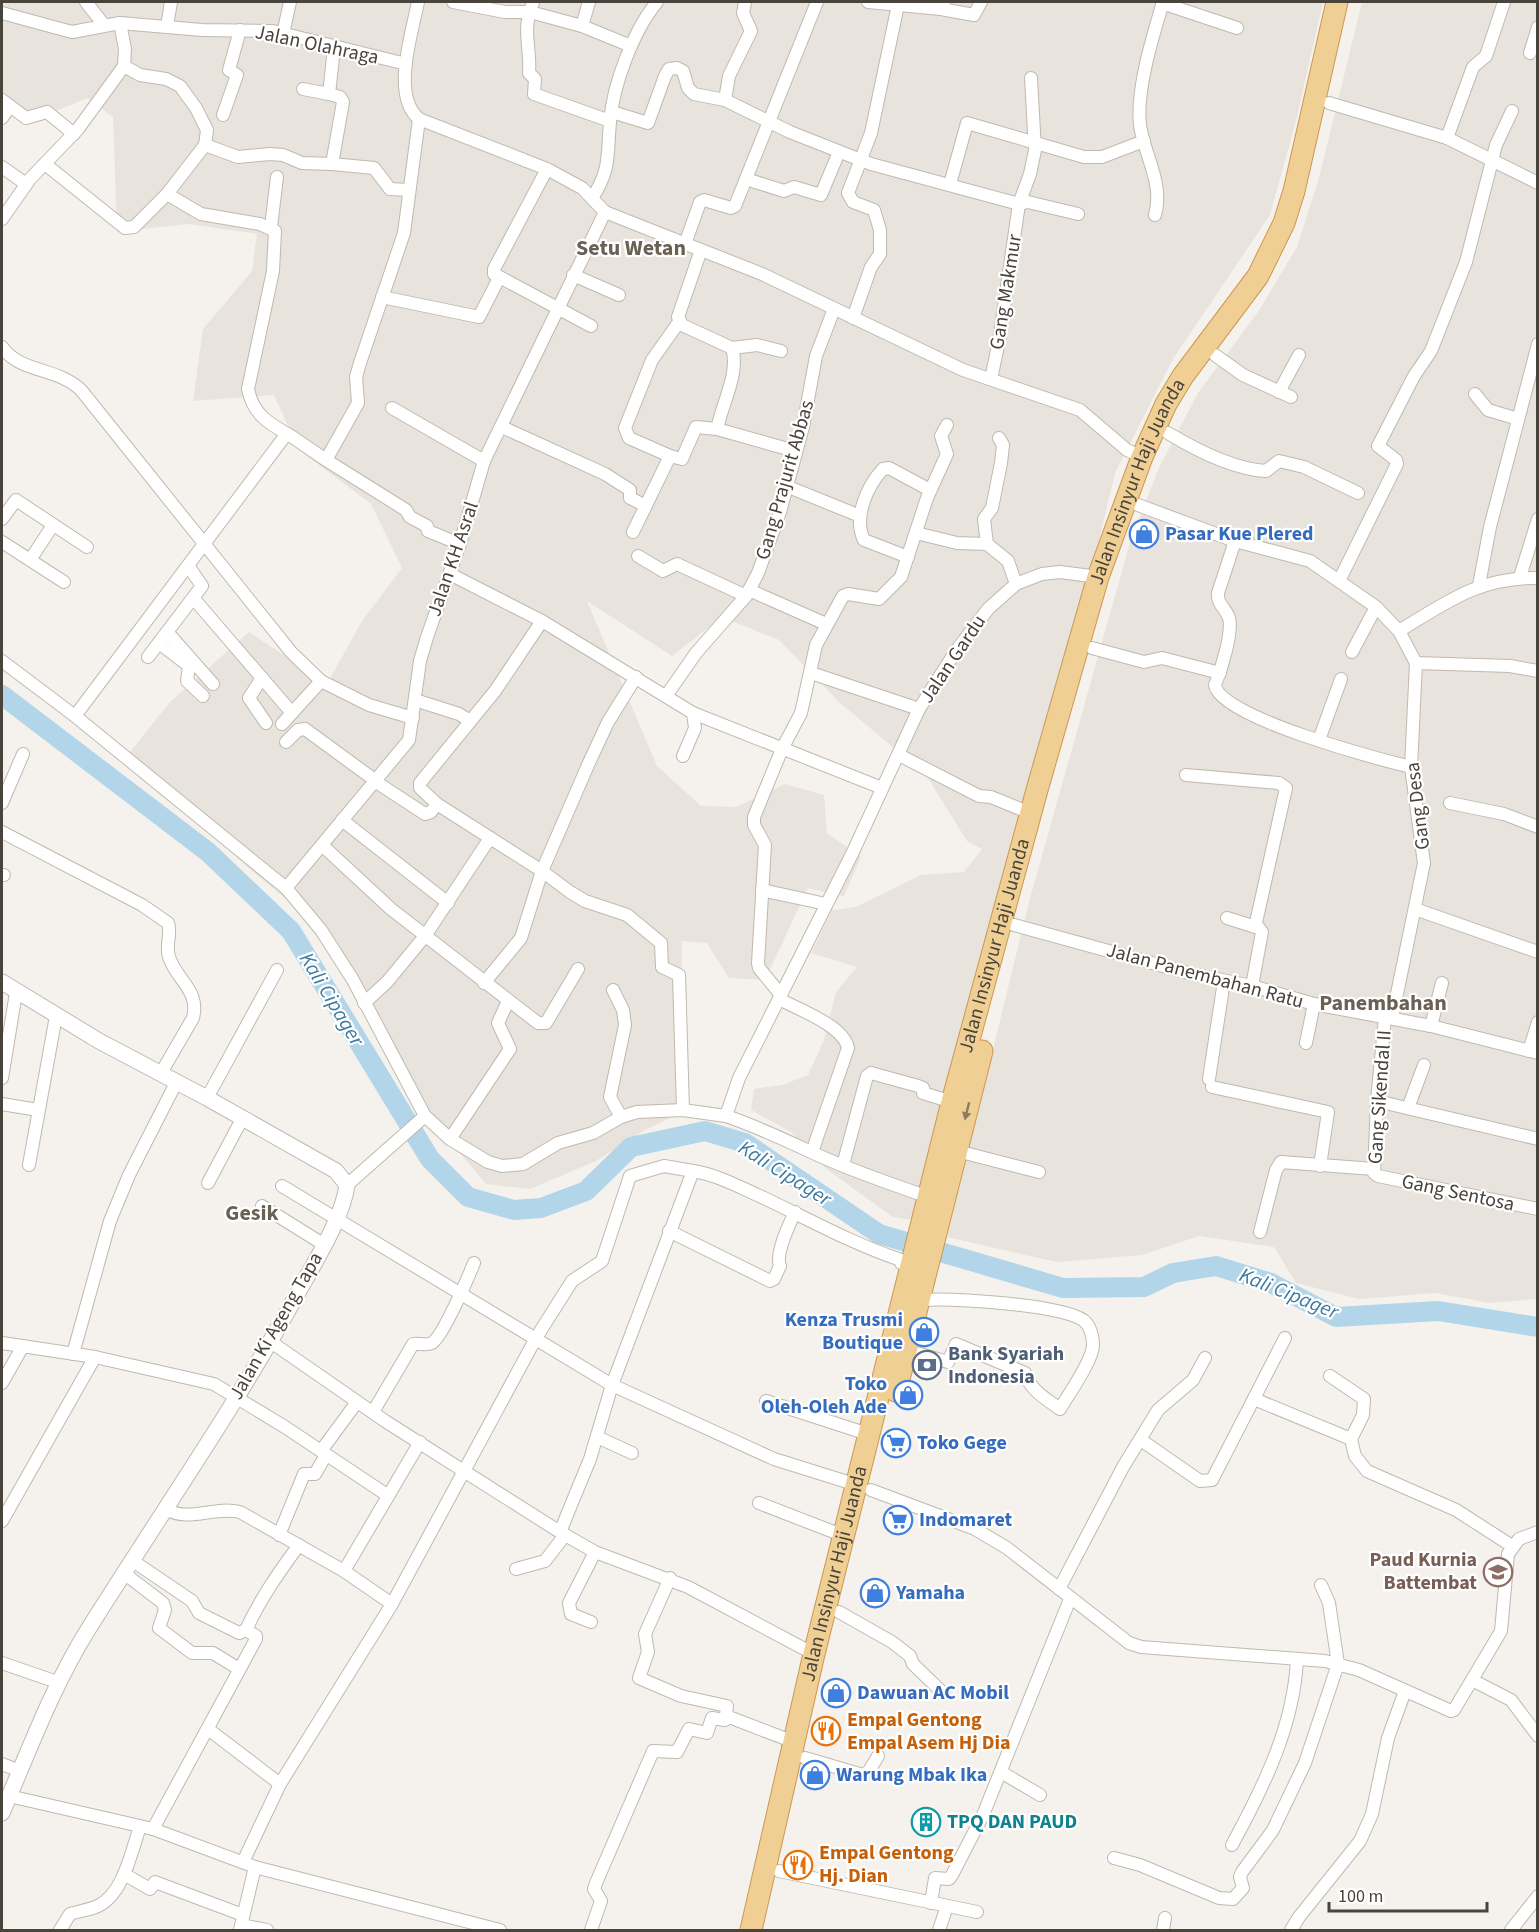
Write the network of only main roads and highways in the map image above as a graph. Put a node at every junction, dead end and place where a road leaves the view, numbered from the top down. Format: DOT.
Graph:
graph roads {
  1 [pos="1337,2"];
  2 [pos="1352,2"];
  3 [pos="1276,259"];
  4 [pos="1264,280"];
  5 [pos="1043,791"];
  6 [pos="974,1052"];
  7 [pos="930,1225"];
  8 [pos="910,1270"];
  9 [pos="864,1487"];
  10 [pos="799,1750"];
  11 [pos="751,1930"];
  12 [pos="765,1930"];
  1 -- 3 [label="highway, Jalan Insinyur Haji Juanda"];
  2 -- 3 [label="highway, Jalan Insinyur Haji Juanda"];
  3 -- 4 [label="highway, Jalan Insinyur Haji Juanda"];
  4 -- 5 [label="highway, Jalan Insinyur Haji Juanda"];
  4 -- 5 [label="highway, Jalan Insinyur Haji Juanda"];
  5 -- 6 [label="highway, Jalan Insinyur Haji Juanda"];
  5 -- 6 [label="highway, Jalan Insinyur Haji Juanda"];
  6 -- 7 [label="highway, Jalan Insinyur Haji Juanda, one-way"];
  6 -- 7 [label="highway, Jalan Insinyur Haji Juanda"];
  7 -- 8 [label="highway, Jalan Insinyur Haji Juanda"];
  8 -- 9 [label="highway, Jalan Insinyur Haji Juanda"];
  8 -- 9 [label="highway, Jalan Insinyur Haji Juanda"];
  9 -- 10 [label="highway, Jalan Insinyur Haji Juanda"];
  9 -- 10 [label="highway, Jalan Insinyur Haji Juanda"];
  10 -- 11 [label="highway, Jalan Insinyur Haji Juanda"];
  10 -- 12 [label="highway, Jalan Insinyur Haji Juanda"];
}
